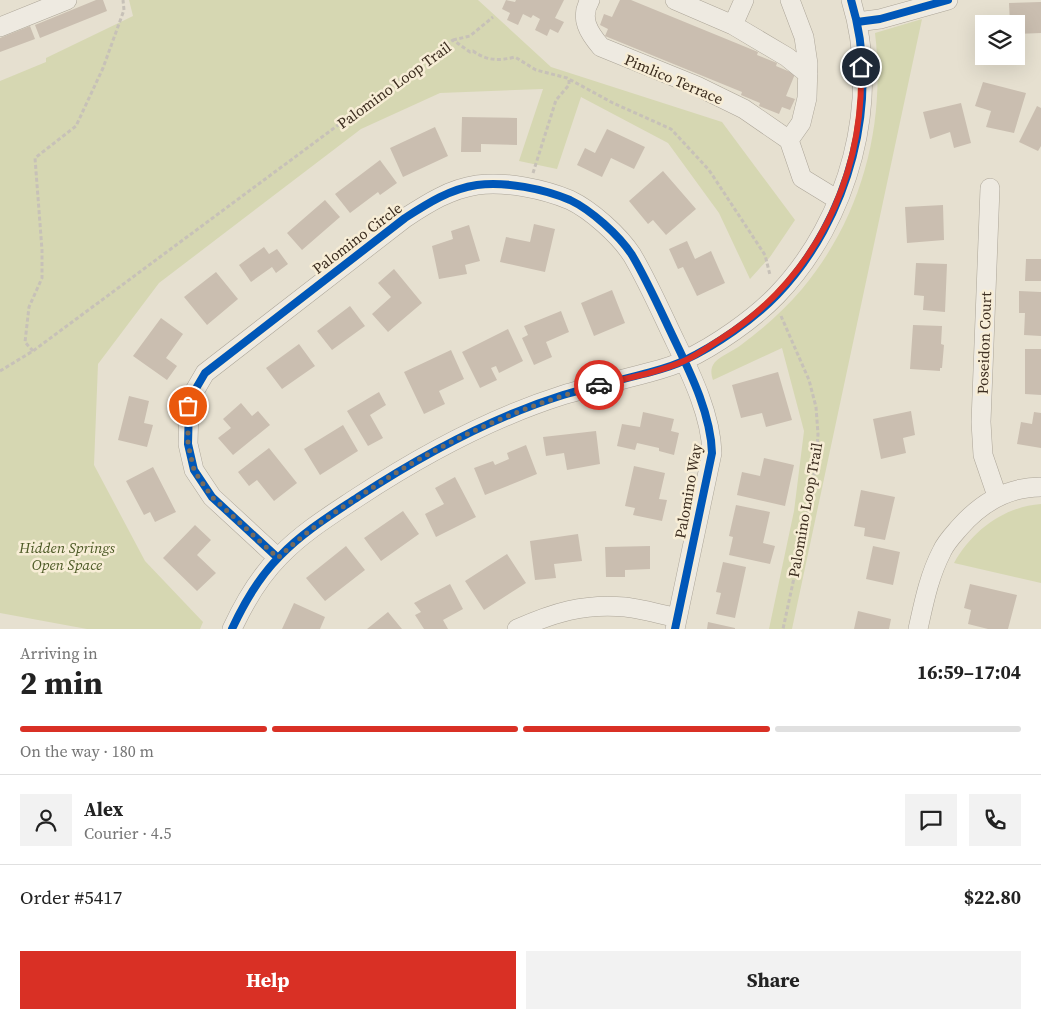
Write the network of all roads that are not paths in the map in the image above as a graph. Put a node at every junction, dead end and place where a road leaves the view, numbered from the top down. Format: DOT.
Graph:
graph roads {
  1 [pos="66,0"];
  2 [pos="589,0"];
  3 [pos="675,0"];
  4 [pos="744,0"];
  5 [pos="790,0"];
  6 [pos="850,0"];
  7 [pos="948,0"];
  8 [pos="857,22"];
  9 [pos="733,25"];
  10 [pos="0,26"];
  11 [pos="808,74"];
  12 [pos="789,140"];
  13 [pos="990,188"];
  14 [pos="838,200"];
  15 [pos="685,361"];
  16 [pos="1041,487"];
  17 [pos="997,496"];
  18 [pos="278,558"];
  19 [pos="676,623"];
  20 [pos="232,629"];
  21 [pos="517,629"];
  22 [pos="918,629"];
  1 -- 10 [label="street"];
  2 -- 12 [label="street, Pimlico Terrace"];
  3 -- 9 [label="street"];
  4 -- 9 [label="street"];
  5 -- 11 [label="street"];
  6 -- 8 [label="street"];
  7 -- 8 [label="street"];
  8 -- 14 [label="street"];
  9 -- 11 [label="street"];
  11 -- 12 [label="street"];
  12 -- 14 [label="street"];
  13 -- 17 [label="street, Poseidon Court"];
  14 -- 15 [label="street"];
  15 -- 18 [label="street"];
  15 -- 18 [label="street, Palomino Circle"];
  15 -- 19 [label="street, Palomino Way"];
  16 -- 17 [label="street"];
  17 -- 22 [label="street"];
  18 -- 20 [label="street"];
  19 -- 21 [label="street"];
}
